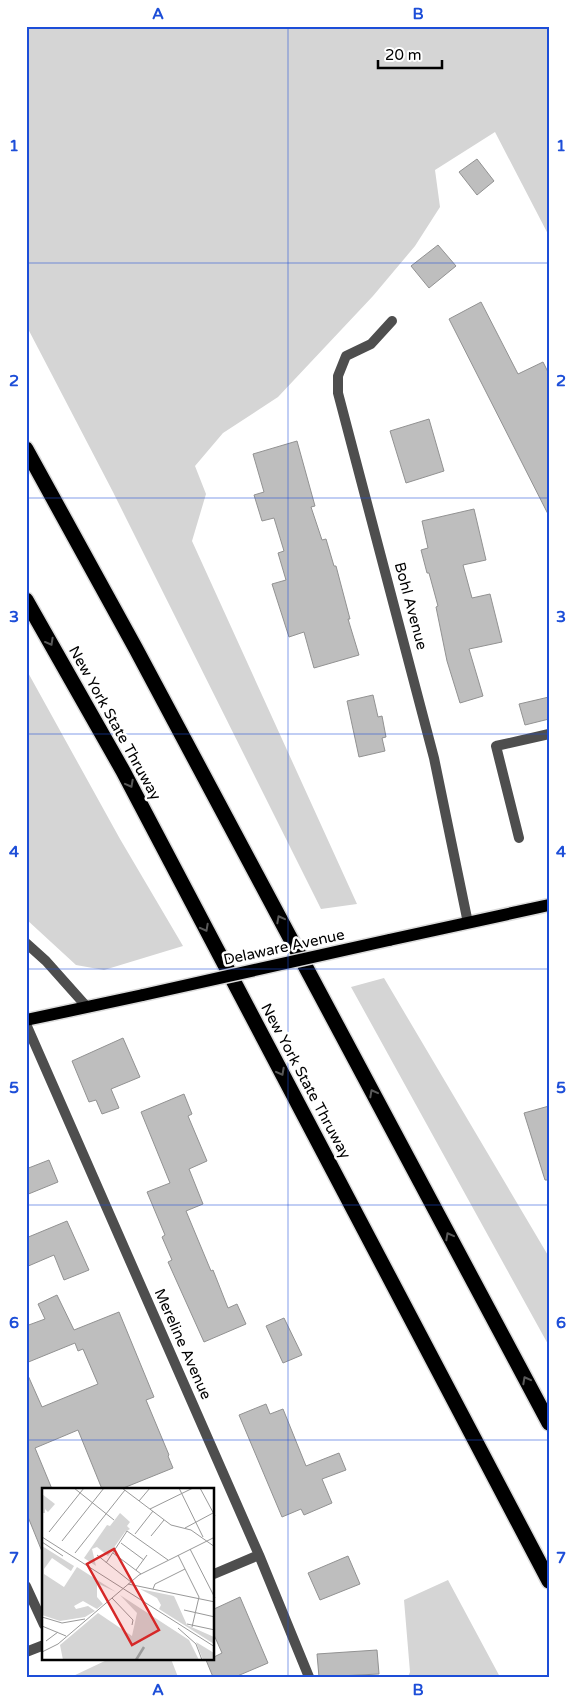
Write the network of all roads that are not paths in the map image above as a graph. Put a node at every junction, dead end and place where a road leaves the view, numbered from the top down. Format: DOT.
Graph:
graph roads {
  1 [pos="392,321"];
  2 [pos="26,450"];
  3 [pos="26,600"];
  4 [pos="549,734"];
  5 [pos="519,838"];
  6 [pos="549,905"];
  7 [pos="468,923"];
  8 [pos="26,943"];
  9 [pos="87,1007"];
  10 [pos="26,1022"];
  11 [pos="549,1423"];
  12 [pos="259,1555"];
  13 [pos="215,1574"];
  14 [pos="549,1581"];
  15 [pos="26,1586"];
  16 [pos="42,1621"];
  17 [pos="42,1646"];
  18 [pos="26,1652"];
  19 [pos="309,1677"];
  1 -- 7 [label="street, Bohl Avenue"];
  11 -- 2 [label="highway, one-way"];
  3 -- 14 [label="highway, New York State Thruway, one-way"];
  4 -- 5 [label="street"];
  6 -- 7 [label="main road, Delaware Avenue"];
  7 -- 9 [label="main road, Delaware Avenue, bridge"];
  8 -- 9 [label="street"];
  9 -- 10 [label="main road, Delaware Avenue"];
  10 -- 12 [label="street, Mereline Avenue"];
  12 -- 13 [label="street"];
  12 -- 19 [label="street, Mereline Avenue"];
  15 -- 16 [label="street"];
  17 -- 18 [label="street"];
}
